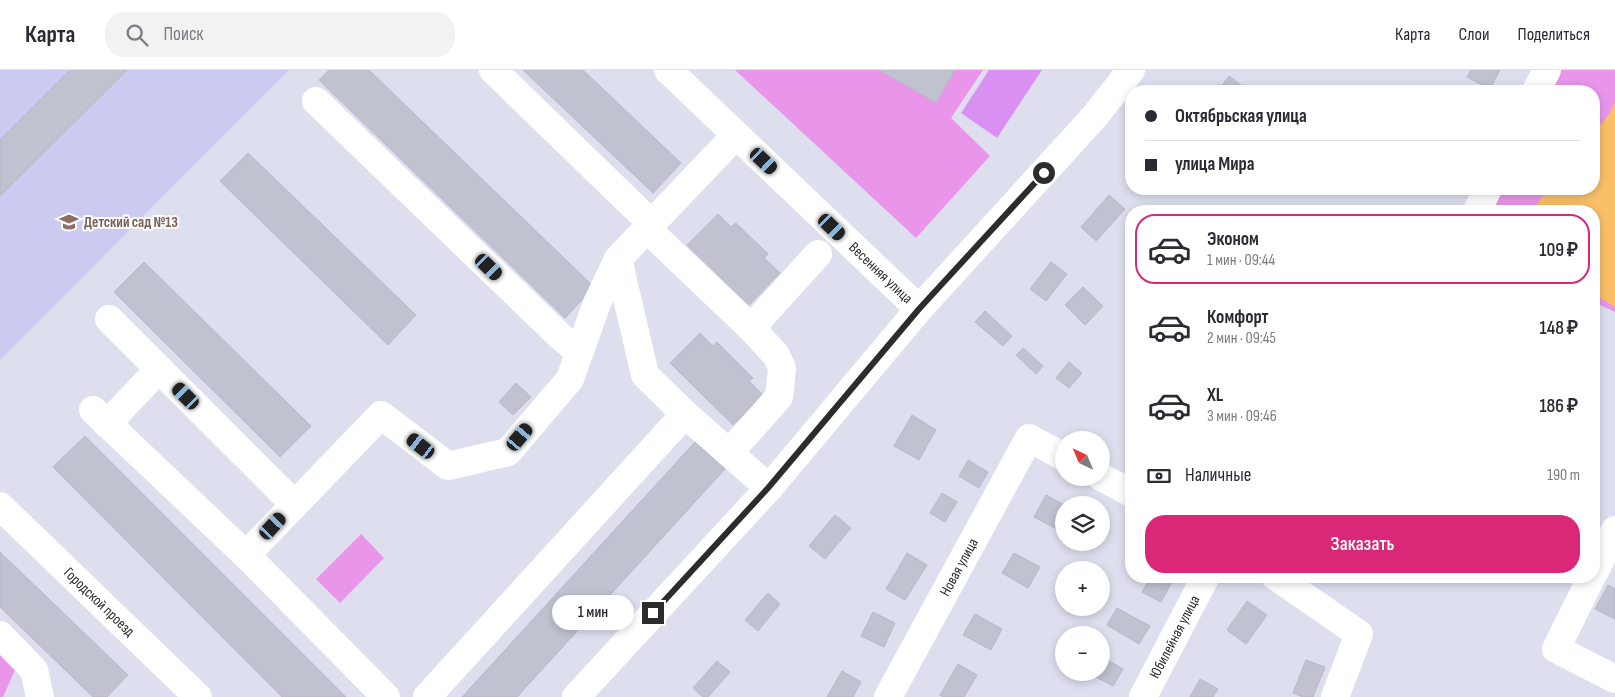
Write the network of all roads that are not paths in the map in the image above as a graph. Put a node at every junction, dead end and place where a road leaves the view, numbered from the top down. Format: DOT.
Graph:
graph roads {
  1 [pos="493,70"];
  2 [pos="668,70"];
  3 [pos="1131,70"];
  4 [pos="1547,70"];
  5 [pos="1539,85"];
  6 [pos="316,101"];
  7 [pos="736,135"];
  8 [pos="649,226"];
  9 [pos="818,254"];
  10 [pos="618,259"];
  11 [pos="919,309"];
  12 [pos="109,319"];
  13 [pos="751,328"];
  14 [pos="579,352"];
  15 [pos="159,369"];
  16 [pos="685,414"];
  17 [pos="1055,452"];
  18 [pos="729,453"];
  19 [pos="1110,482"];
  20 [pos="768,488"];
  21 [pos="1125,490"];
  22 [pos="294,504"];
  23 [pos="0,506"];
  24 [pos="1615,530"];
  25 [pos="246,555"];
  26 [pos="1600,561"];
  27 [pos="1202,583"];
  28 [pos="1285,583"];
  29 [pos="1589,583"];
  30 [pos="0,635"];
  31 [pos="1615,679"];
  32 [pos="40,697"];
  33 [pos="198,697"];
  34 [pos="386,697"];
  35 [pos="427,697"];
  36 [pos="576,697"];
  37 [pos="888,697"];
  38 [pos="1143,697"];
  39 [pos="1335,697"];
  1 -- 8 [label="street"];
  2 -- 7 [label="street, Весенняя улица"];
  3 -- 11 [label="street"];
  4 -- 5 [label="street"];
  6 -- 14 [label="street"];
  7 -- 8 [label="street"];
  7 -- 11 [label="street, Весенняя улица"];
  8 -- 10 [label="street"];
  8 -- 13 [label="street"];
  9 -- 13 [label="street"];
  10 -- 14 [label="street"];
  10 -- 16 [label="street"];
  11 -- 20 [label="street"];
  12 -- 15 [label="street"];
  13 -- 18 [label="street"];
  14 -- 22 [label="street"];
  15 -- 22 [label="street"];
  15 -- 25 [label="street"];
  16 -- 18 [label="street"];
  16 -- 35 [label="street"];
  17 -- 37 [label="street, Новая улица"];
  18 -- 20 [label="street"];
  19 -- 21 [label="street"];
  20 -- 36 [label="street"];
  22 -- 25 [label="street"];
  23 -- 33 [label="street, Городской проезд"];
  24 -- 26 [label="street"];
  25 -- 34 [label="street"];
  27 -- 38 [label="street, Юбилейная улица"];
  28 -- 39 [label="street"];
  29 -- 31 [label="street"];
  30 -- 32 [label="street"];
}
